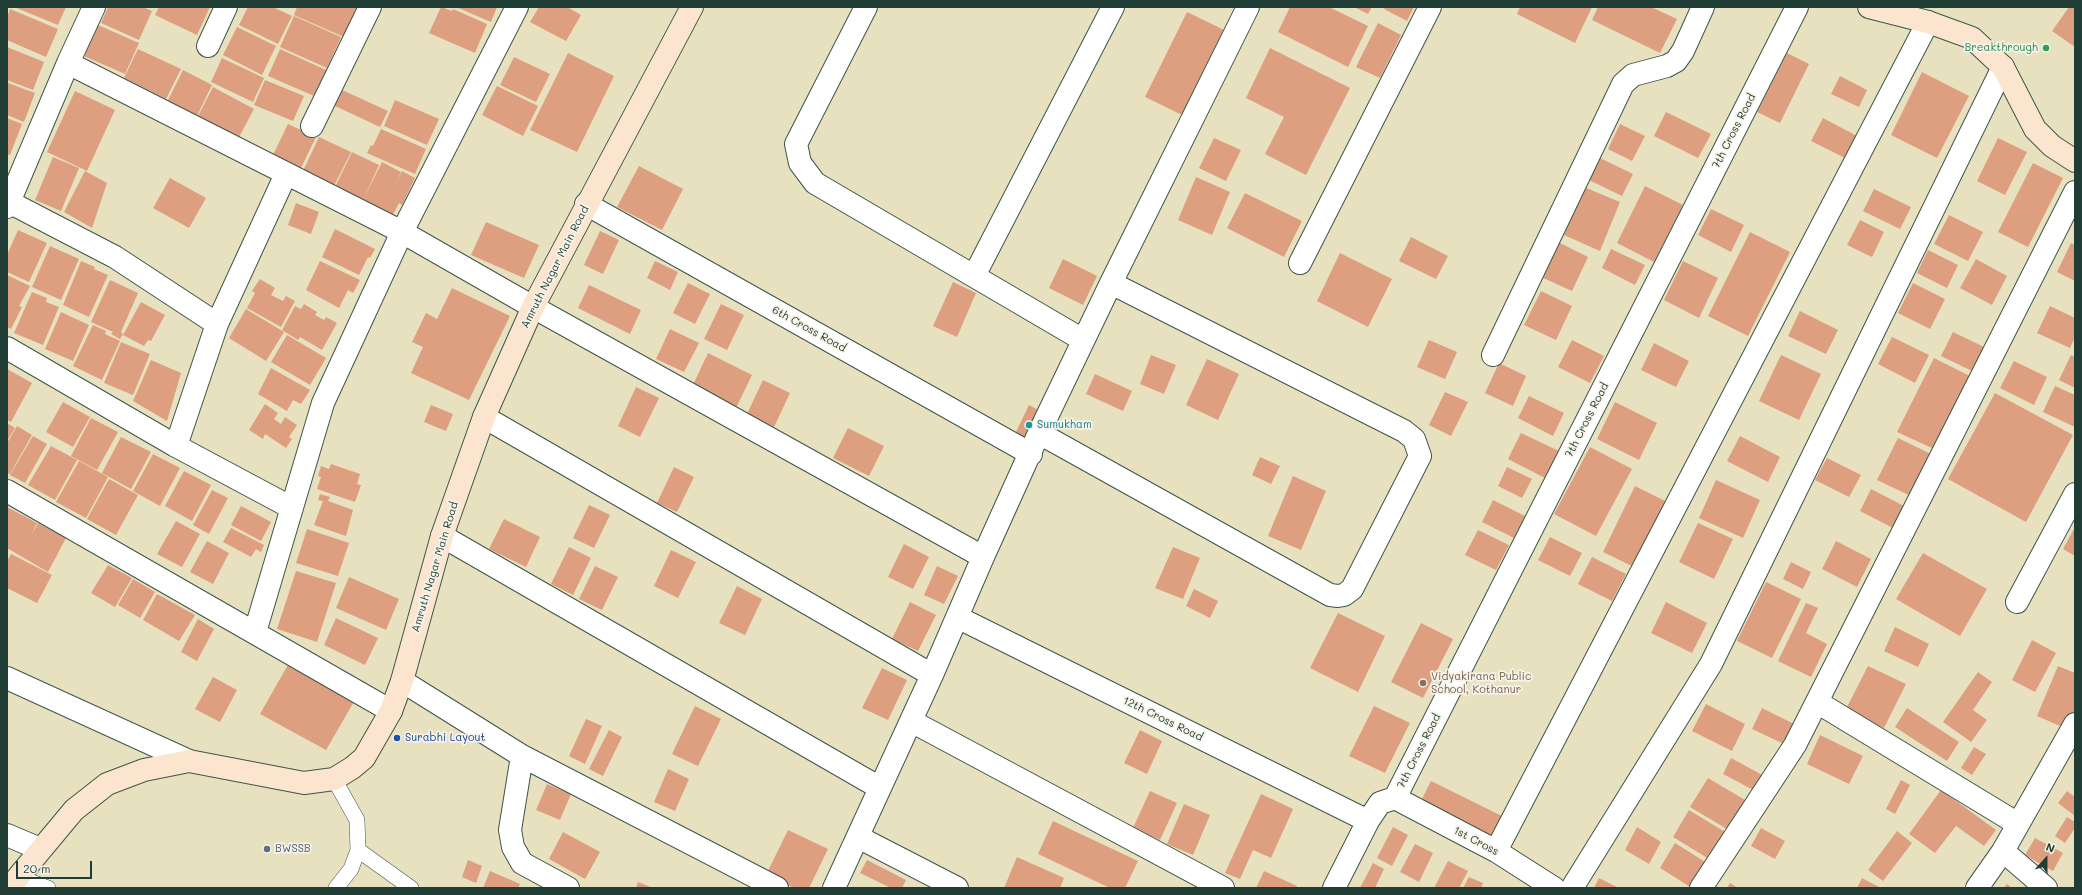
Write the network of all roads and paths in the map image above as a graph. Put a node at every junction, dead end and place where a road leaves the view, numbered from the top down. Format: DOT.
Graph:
graph roads {
  1 [pos="94,7"];
  2 [pos="226,7"];
  3 [pos="370,7"];
  4 [pos="517,7"];
  5 [pos="692,7"];
  6 [pos="866,7"];
  7 [pos="1113,7"];
  8 [pos="1430,7"];
  9 [pos="1703,7"];
  10 [pos="1797,7"];
  11 [pos="1869,7"];
  12 [pos="1242,9"];
  13 [pos="1928,22"];
  14 [pos="208,46"];
  15 [pos="68,63"];
  16 [pos="2003,67"];
  17 [pos="312,126"];
  18 [pos="2075,161"];
  19 [pos="286,174"];
  20 [pos="2075,192"];
  21 [pos="586,204"];
  22 [pos="8,205"];
  23 [pos="402,232"];
  24 [pos="1300,263"];
  25 [pos="974,276"];
  26 [pos="1111,283"];
  27 [pos="533,307"];
  28 [pos="217,324"];
  29 [pos="1083,340"];
  30 [pos="7,348"];
  31 [pos="1492,355"];
  32 [pos="484,417"];
  33 [pos="1039,433"];
  34 [pos="176,446"];
  35 [pos="1031,454"];
  36 [pos="7,491"];
  37 [pos="2075,494"];
  38 [pos="292,508"];
  39 [pos="442,536"];
  40 [pos="982,557"];
  41 [pos="2017,602"];
  42 [pos="957,617"];
  43 [pos="255,632"];
  44 [pos="932,675"];
  45 [pos="7,678"];
  46 [pos="402,681"];
  47 [pos="1817,702"];
  48 [pos="392,711"];
  49 [pos="911,721"];
  50 [pos="2072,738"];
  51 [pos="522,756"];
  52 [pos="189,761"];
  53 [pos="334,779"];
  54 [pos="880,788"];
  55 [pos="1396,798"];
  56 [pos="1368,821"];
  57 [pos="2018,824"];
  58 [pos="7,834"];
  59 [pos="858,837"];
  60 [pos="40,849"];
  61 [pos="358,850"];
  62 [pos="1496,851"];
  63 [pos="2002,851"];
  64 [pos="13,883"];
  65 [pos="48,888"];
  66 [pos="336,888"];
  67 [pos="411,888"];
  68 [pos="568,888"];
  69 [pos="777,888"];
  70 [pos="834,888"];
  71 [pos="957,888"];
  72 [pos="1223,888"];
  73 [pos="1334,888"];
  74 [pos="1554,888"];
  75 [pos="1572,888"];
  76 [pos="1701,888"];
  77 [pos="1976,888"];
  78 [pos="2046,888"];
  1 -- 15 [label="street"];
  2 -- 14 [label="street"];
  3 -- 17 [label="street"];
  4 -- 23 [label="street"];
  5 -- 21 [label="main road, Amruth Nagar Main Road"];
  6 -- 25 [label="street"];
  7 -- 25 [label="street"];
  8 -- 24 [label="street"];
  9 -- 31 [label="street"];
  10 -- 55 [label="street, 7th Cross Road"];
  11 -- 13 [label="main road"];
  12 -- 26 [label="street"];
  13 -- 16 [label="main road"];
  13 -- 62 [label="street"];
  15 -- 19 [label="street"];
  15 -- 22 [label="street"];
  16 -- 18 [label="main road"];
  16 -- 75 [label="street"];
  19 -- 23 [label="street"];
  19 -- 28 [label="street"];
  20 -- 47 [label="street"];
  21 -- 27 [label="main road, Amruth Nagar Main Road"];
  21 -- 35 [label="street, 6th Cross Road"];
  22 -- 28 [label="street"];
  23 -- 27 [label="street"];
  23 -- 38 [label="street"];
  25 -- 29 [label="street"];
  26 -- 29 [label="street"];
  26 -- 33 [label="street"];
  27 -- 32 [label="main road, Amruth Nagar Main Road"];
  27 -- 40 [label="street"];
  28 -- 34 [label="street"];
  29 -- 33 [label="street"];
  30 -- 34 [label="street"];
  32 -- 39 [label="main road, Amruth Nagar Main Road"];
  32 -- 44 [label="street"];
  33 -- 35 [label="street"];
  34 -- 38 [label="street"];
  35 -- 40 [label="street"];
  36 -- 43 [label="street"];
  37 -- 41 [label="street"];
  38 -- 43 [label="street"];
  39 -- 46 [label="main road, Amruth Nagar Main Road"];
  39 -- 54 [label="street"];
  40 -- 42 [label="street"];
  42 -- 44 [label="street"];
  42 -- 56 [label="street, 12th Cross Road"];
  43 -- 48 [label="street"];
  44 -- 49 [label="street"];
  45 -- 52 [label="street"];
  46 -- 48 [label="main road, Amruth Nagar Main Road"];
  46 -- 51 [label="street"];
  47 -- 57 [label="street"];
  47 -- 76 [label="street"];
  48 -- 53 [label="main road, Amruth Nagar Main Road"];
  49 -- 54 [label="street"];
  49 -- 72 [label="street"];
  50 -- 57 [label="street"];
  51 -- 68 [label="street"];
  51 -- 69 [label="street"];
  52 -- 53 [label="main road, Amruth Nagar Main Road"];
  52 -- 60 [label="main road, Amruth Nagar Main Road"];
  53 -- 61 [label="lane"];
  54 -- 59 [label="street"];
  55 -- 56 [label="street, 7th Cross Road"];
  55 -- 62 [label="street, 1st Cross"];
  56 -- 73 [label="street, 7th Cross Road"];
  57 -- 63 [label="street"];
  58 -- 60 [label="street"];
  59 -- 70 [label="street"];
  59 -- 71 [label="street"];
  60 -- 64 [label="main road, Amruth Nagar Main Road"];
  61 -- 66 [label="lane"];
  61 -- 67 [label="lane"];
  62 -- 74 [label="street, 1st Cross"];
  63 -- 77 [label="street"];
  63 -- 78 [label="street"];
  64 -- 65 [label="lane"];
}
